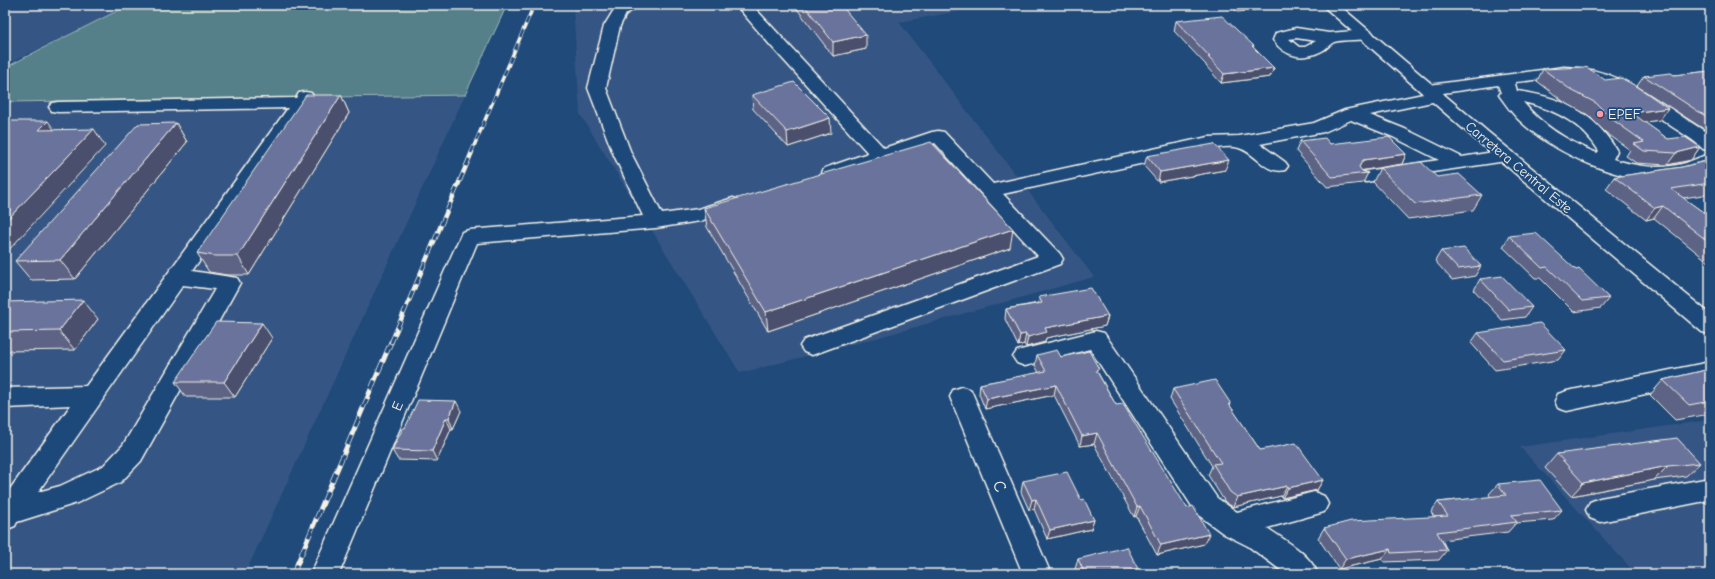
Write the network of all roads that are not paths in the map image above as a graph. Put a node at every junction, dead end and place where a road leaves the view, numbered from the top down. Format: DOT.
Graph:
graph roads {
  1 [pos="631,5"];
  2 [pos="744,5"];
  3 [pos="1330,5"];
  4 [pos="1366,35"];
  5 [pos="1329,38"];
  6 [pos="1510,87"];
  7 [pos="1432,93"];
  8 [pos="58,107"];
  9 [pos="1351,114"];
  10 [pos="1243,141"];
  11 [pos="1710,145"];
  12 [pos="881,156"];
  13 [pos="1506,156"];
  14 [pos="1710,160"];
  15 [pos="1602,161"];
  16 [pos="1460,163"];
  17 [pos="1278,166"];
  18 [pos="1366,176"];
  19 [pos="813,178"];
  20 [pos="988,191"];
  21 [pos="752,198"];
  22 [pos="656,221"];
  23 [pos="177,277"];
  24 [pos="1710,326"];
  25 [pos="812,346"];
  26 [pos="1025,357"];
  27 [pos="1710,371"];
  28 [pos="92,395"];
  29 [pos="962,397"];
  30 [pos="5,398"];
  31 [pos="1567,401"];
  32 [pos="1710,489"];
  33 [pos="1314,504"];
  34 [pos="1600,510"];
  35 [pos="6,516"];
  36 [pos="1234,525"];
  37 [pos="325,574"];
  38 [pos="1037,574"];
  39 [pos="1304,574"];
  1 -- 22 [label="street"];
  2 -- 12 [label="street"];
  3 -- 4 [label="street, Carretera Central Este"];
  4 -- 5 [label="street"];
  4 -- 7 [label="street, Carretera Central Este"];
  6 -- 7 [label="street"];
  6 -- 11 [label="street"];
  6 -- 15 [label="street"];
  6 -- 15 [label="street"];
  7 -- 9 [label="street"];
  7 -- 13 [label="street, Carretera Central Este"];
  8 -- 23 [label="street"];
  9 -- 10 [label="street"];
  9 -- 16 [label="street"];
  10 -- 17 [label="street"];
  10 -- 20 [label="street"];
  12 -- 19 [label="street"];
  12 -- 20 [label="street"];
  13 -- 16 [label="street"];
  13 -- 24 [label="street, Carretera Central Este"];
  14 -- 15 [label="street"];
  16 -- 18 [label="street"];
  20 -- 25 [label="street"];
  21 -- 22 [label="street"];
  22 -- 37 [label="street, E"];
  23 -- 28 [label="street"];
  23 -- 35 [label="street"];
  26 -- 36 [label="street"];
  27 -- 31 [label="street"];
  28 -- 30 [label="street"];
  28 -- 35 [label="street"];
  29 -- 38 [label="street, C"];
  32 -- 34 [label="street"];
  33 -- 36 [label="street"];
  36 -- 39 [label="street"];
}
